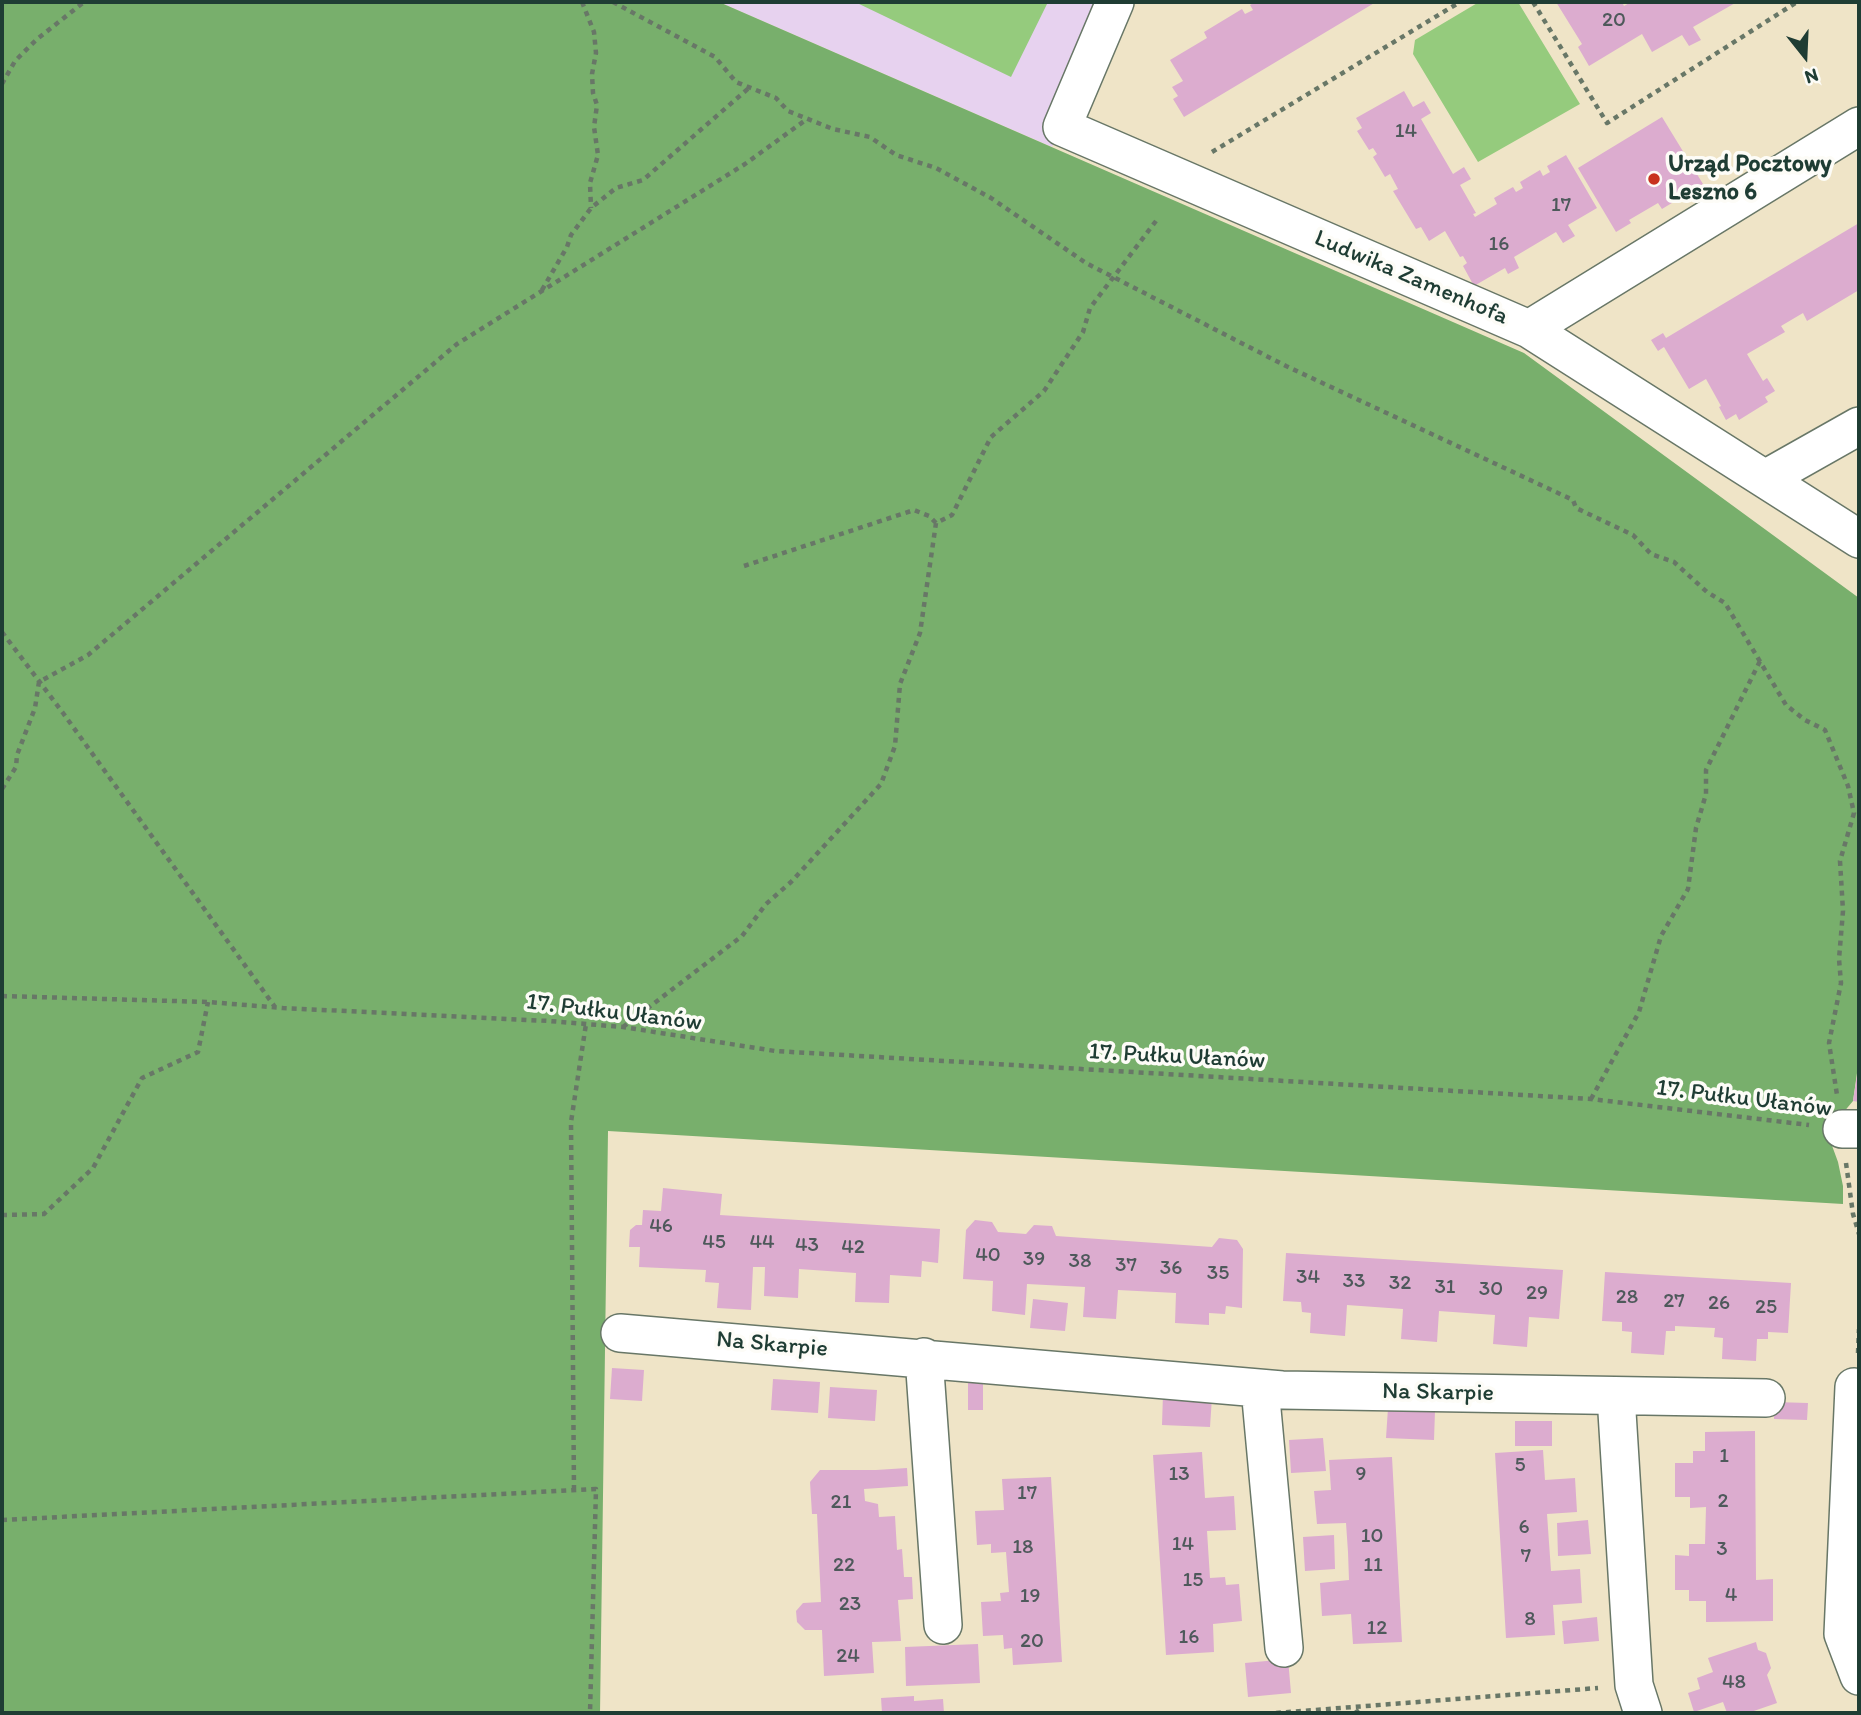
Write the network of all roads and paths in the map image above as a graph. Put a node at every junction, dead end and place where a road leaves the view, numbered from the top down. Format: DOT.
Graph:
graph roads {
  1 [pos="84,2"];
  2 [pos="582,2"];
  3 [pos="613,2"];
  4 [pos="1115,2"];
  5 [pos="1460,2"];
  6 [pos="1533,2"];
  7 [pos="1797,2"];
  8 [pos="2,84"];
  9 [pos="750,88"];
  10 [pos="808,118"];
  11 [pos="1859,126"];
  12 [pos="1207,155"];
  13 [pos="591,208"];
  14 [pos="1156,221"];
  15 [pos="542,290"];
  16 [pos="1529,329"];
  17 [pos="1859,426"];
  18 [pos="1765,479"];
  19 [pos="936,523"];
  20 [pos="1859,538"];
  21 [pos="744,566"];
  22 [pos="2,632"];
  23 [pos="1760,661"];
  24 [pos="39,681"];
  25 [pos="2,789"];
  26 [pos="2,996"];
  27 [pos="208,1002"];
  28 [pos="275,1007"];
  29 [pos="586,1024"];
  30 [pos="623,1027"];
  31 [pos="1591,1099"];
  32 [pos="1850,1129"];
  33 [pos="2,1215"];
  34 [pos="1859,1234"];
  35 [pos="621,1332"];
  36 [pos="924,1357"];
  37 [pos="1854,1387"];
  38 [pos="1260,1388"];
  39 [pos="1616,1396"];
  40 [pos="1766,1398"];
  41 [pos="574,1490"];
  42 [pos="2,1520"];
  43 [pos="943,1625"];
  44 [pos="1284,1648"];
  45 [pos="1859,1676"];
  46 [pos="1638,1699"];
  47 [pos="1396,1704"];
  48 [pos="1363,1706"];
  49 [pos="590,1713"];
  50 [pos="1276,1713"];
  51 [pos="1355,1713"];
  52 [pos="1399,1713"];
  1 -- 8 [label="path"];
  2 -- 13 [label="path"];
  3 -- 9 [label="path"];
  4 -- 16 [label="street, Ludwika Zamenhofa"];
  5 -- 12 [label="path"];
  6 -- 7 [label="path"];
  9 -- 10 [label="path"];
  9 -- 13 [label="path"];
  10 -- 15 [label="path"];
  10 -- 23 [label="path"];
  11 -- 16 [label="street, Ludwika Zamenhofa"];
  13 -- 15 [label="path"];
  14 -- 19 [label="path"];
  15 -- 24 [label="path"];
  16 -- 18 [label="street"];
  17 -- 18 [label="street"];
  18 -- 20 [label="street"];
  19 -- 21 [label="path"];
  19 -- 30 [label="path"];
  22 -- 24 [label="path"];
  23 -- 31 [label="path"];
  23 -- 32 [label="path"];
  24 -- 25 [label="path"];
  24 -- 28 [label="path"];
  26 -- 27 [label="path, 17. Pułku Ułanów"];
  27 -- 28 [label="path, 17. Pułku Ułanów"];
  27 -- 33 [label="path"];
  28 -- 29 [label="path, 17. Pułku Ułanów"];
  29 -- 30 [label="path, 17. Pułku Ułanów"];
  29 -- 41 [label="path"];
  30 -- 31 [label="path, 17. Pułku Ułanów"];
  31 -- 32 [label="path, 17. Pułku Ułanów"];
  32 -- 34 [label="path"];
  35 -- 36 [label="street, Na Skarpie"];
  36 -- 38 [label="street, Na Skarpie"];
  36 -- 43 [label="street"];
  37 -- 45 [label="street"];
  38 -- 39 [label="street, Na Skarpie"];
  38 -- 44 [label="street"];
  39 -- 40 [label="street, Na Skarpie"];
  39 -- 46 [label="street"];
  41 -- 42 [label="path"];
  41 -- 49 [label="path"];
  46 -- 47 [label="path"];
  47 -- 48 [label="path"];
  47 -- 52 [label="path"];
  48 -- 50 [label="path"];
  48 -- 51 [label="path"];
}
